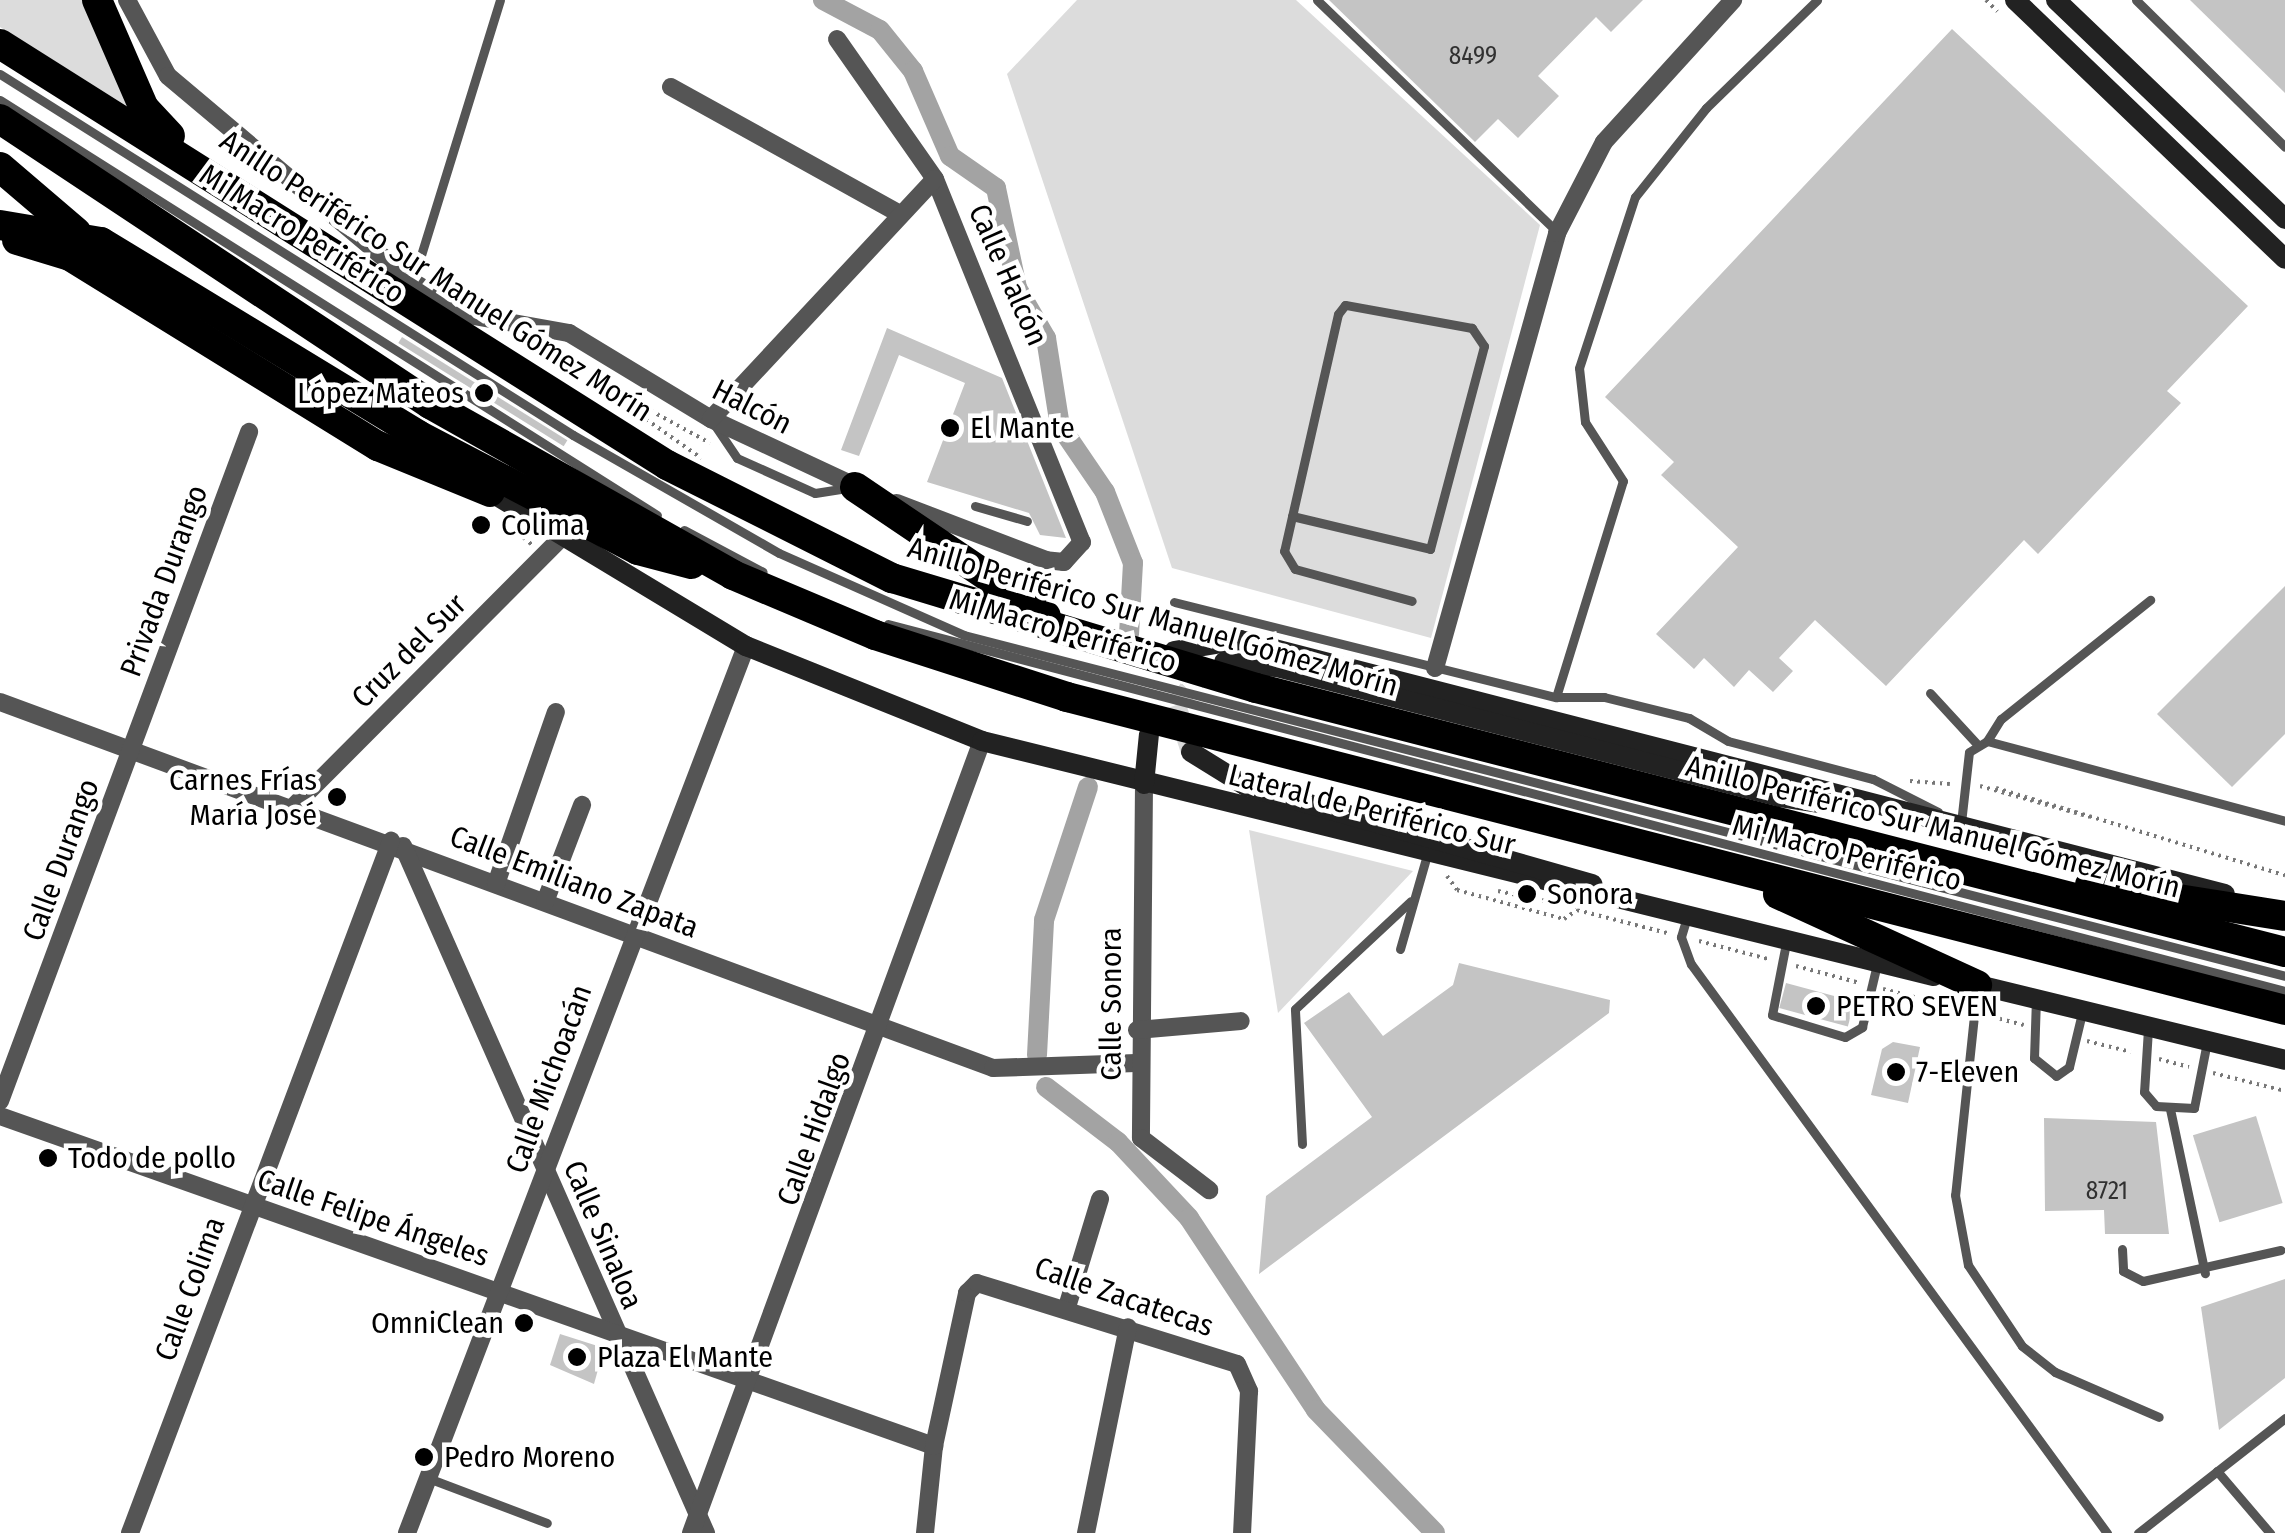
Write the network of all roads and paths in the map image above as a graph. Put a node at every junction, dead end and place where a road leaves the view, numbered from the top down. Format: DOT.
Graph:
graph roads {
  1 [pos="97,0"];
  2 [pos="126,0"];
  3 [pos="500,0"];
  4 [pos="1318,0"];
  5 [pos="1733,0"];
  6 [pos="1818,0"];
  7 [pos="2015,0"];
  8 [pos="2056,0"];
  9 [pos="2136,0"];
  10 [pos="838,39"];
  11 [pos="0,44"];
  12 [pos="0,74"];
  13 [pos="671,86"];
  14 [pos="0,100"];
  15 [pos="0,119"];
  16 [pos="2285,147"];
  17 [pos="0,148"];
  18 [pos="192,160"];
  19 [pos="0,167"];
  20 [pos="935,179"];
  21 [pos="900,214"];
  22 [pos="2285,220"];
  23 [pos="0,226"];
  24 [pos="1557,232"];
  25 [pos="0,240"];
  26 [pos="2285,259"];
  27 [pos="407,292"];
  28 [pos="430,404"];
  29 [pos="644,407"];
  30 [pos="711,419"];
  31 [pos="249,432"];
  32 [pos="418,435"];
  33 [pos="737,458"];
  34 [pos="855,487"];
  35 [pos="492,493"];
  36 [pos="975,506"];
  37 [pos="1292,516"];
  38 [pos="1027,521"];
  39 [pos="510,532"];
  40 [pos="564,536"];
  41 [pos="532,545"];
  42 [pos="1077,554"];
  43 [pos="732,575"];
  44 [pos="2150,600"];
  45 [pos="1412,601"];
  46 [pos="1174,602"];
  47 [pos="1082,639"];
  48 [pos="746,646"];
  49 [pos="1174,651"];
  50 [pos="1224,662"];
  51 [pos="1435,668"];
  52 [pos="1930,693"];
  53 [pos="1556,697"];
  54 [pos="0,702"];
  55 [pos="556,712"];
  56 [pos="1148,734"];
  57 [pos="982,741"];
  58 [pos="1987,741"];
  59 [pos="1976,743"];
  60 [pos="131,750"];
  61 [pos="1191,752"];
  62 [pos="1873,779"];
  63 [pos="1144,784"];
  64 [pos="1963,784"];
  65 [pos="582,805"];
  66 [pos="294,806"];
  67 [pos="2285,820"];
  68 [pos="1963,824"];
  69 [pos="397,844"];
  70 [pos="1881,850"];
  71 [pos="1424,861"];
  72 [pos="1706,861"];
  73 [pos="2285,876"];
  74 [pos="496,884"];
  75 [pos="1411,901"];
  76 [pos="545,902"];
  77 [pos="1664,912"];
  78 [pos="2285,913"];
  79 [pos="1684,927"];
  80 [pos="632,934"];
  81 [pos="1400,949"];
  82 [pos="2285,952"];
  83 [pos="1783,953"];
  84 [pos="1877,964"];
  85 [pos="2285,976"];
  86 [pos="1872,986"];
  87 [pos="2285,991"];
  88 [pos="1974,998"];
  89 [pos="2036,998"];
  90 [pos="2083,1010"];
  91 [pos="2285,1010"];
  92 [pos="1241,1020"];
  93 [pos="880,1025"];
  94 [pos="2030,1026"];
  95 [pos="2148,1027"];
  96 [pos="1137,1030"];
  97 [pos="2076,1038"];
  98 [pos="2207,1042"];
  99 [pos="2146,1056"];
  100 [pos="2285,1060"];
  101 [pos="1136,1063"];
  102 [pos="2202,1070"];
  103 [pos="2285,1092"];
  104 [pos="0,1101"];
  105 [pos="2170,1108"];
  106 [pos="0,1116"];
  107 [pos="1302,1144"];
  108 [pos="545,1170"];
  109 [pos="1209,1190"];
  110 [pos="1100,1199"];
  111 [pos="250,1204"];
  112 [pos="2122,1249"];
  113 [pos="2280,1250"];
  114 [pos="2205,1274"];
  115 [pos="496,1291"];
  116 [pos="1067,1307"];
  117 [pos="1128,1327"];
  118 [pos="614,1333"];
  119 [pos="752,1381"];
  120 [pos="2160,1417"];
  121 [pos="2285,1418"];
  122 [pos="934,1446"];
  123 [pos="2217,1471"];
  124 [pos="428,1478"];
  125 [pos="698,1514"];
  126 [pos="547,1524"];
  127 [pos="130,1533"];
  128 [pos="407,1533"];
  129 [pos="691,1533"];
  130 [pos="706,1533"];
  131 [pos="925,1533"];
  132 [pos="1086,1533"];
  133 [pos="1242,1533"];
  134 [pos="2107,1533"];
  135 [pos="2138,1533"];
  136 [pos="2270,1533"];
  1 -- 18 [label="highway"];
  2 -- 27 [label="street, Halcón"];
  3 -- 27 [label="lane"];
  4 -- 24 [label="lane"];
  5 -- 24 [label="street"];
  6 -- 53 [label="lane"];
  7 -- 26 [label="street"];
  8 -- 22 [label="street"];
  9 -- 16 [label="lane"];
  10 -- 20 [label="street, Calle Halcón"];
  11 -- 18 [label="highway, Anillo Periférico Sur Manuel Gómez Morín"];
  12 -- 85 [label="lane, Mi Macro Periférico"];
  13 -- 21 [label="street"];
  14 -- 87 [label="lane, Mi Macro Periférico"];
  15 -- 28 [label="highway"];
  17 -- 28 [label="highway"];
  18 -- 27 [label="highway, Anillo Periférico Sur Manuel Gómez Morín"];
  19 -- 35 [label="highway"];
  20 -- 21 [label="street"];
  20 -- 42 [label="street, Calle Halcón"];
  21 -- 30 [label="street"];
  23 -- 32 [label="highway"];
  24 -- 51 [label="street"];
  25 -- 35 [label="highway"];
  27 -- 30 [label="street, Halcón"];
  27 -- 47 [label="highway, Anillo Periférico Sur Manuel Gómez Morín"];
  28 -- 43 [label="highway"];
  29 -- 33 [label="path"];
  30 -- 33 [label="lane"];
  30 -- 34 [label="street, Halcón"];
  31 -- 60 [label="street, Privada Durango"];
  32 -- 35 [label="highway"];
  32 -- 43 [label="highway"];
  33 -- 34 [label="lane"];
  34 -- 42 [label="street, Halcón"];
  34 -- 47 [label="highway"];
  35 -- 40 [label="street, Lateral de Periférico Sur"];
  36 -- 38 [label="lane"];
  37 -- 37 [label="lane"];
  37 -- 45 [label="lane"];
  39 -- 41 [label="path"];
  40 -- 48 [label="street, Lateral de Periférico Sur"];
  40 -- 66 [label="street, Cruz del Sur"];
  43 -- 72 [label="highway"];
  44 -- 58 [label="lane"];
  46 -- 51 [label="lane"];
  47 -- 70 [label="highway, Anillo Periférico Sur Manuel Gómez Morín"];
  48 -- 57 [label="street, Lateral de Periférico Sur"];
  48 -- 80 [label="street, Calle Michoacán"];
  49 -- 68 [label="street"];
  50 -- 68 [label="street"];
  51 -- 53 [label="lane"];
  52 -- 59 [label="lane"];
  53 -- 62 [label="lane"];
  54 -- 60 [label="street, Calle Emiliano Zapata"];
  55 -- 74 [label="street"];
  56 -- 63 [label="street"];
  57 -- 63 [label="street, Lateral de Periférico Sur"];
  57 -- 93 [label="street, Calle Hidalgo"];
  58 -- 59 [label="lane"];
  58 -- 67 [label="lane"];
  59 -- 64 [label="lane"];
  60 -- 66 [label="street, Calle Emiliano Zapata"];
  60 -- 104 [label="street, Calle Durango"];
  61 -- 77 [label="street"];
  62 -- 64 [label="path"];
  62 -- 68 [label="lane"];
  63 -- 71 [label="street, Lateral de Periférico Sur"];
  63 -- 96 [label="street, Calle Sonora"];
  64 -- 68 [label="lane"];
  64 -- 73 [label="path"];
  65 -- 76 [label="street"];
  66 -- 69 [label="street, Calle Emiliano Zapata"];
  68 -- 78 [label="street"];
  69 -- 74 [label="street, Calle Emiliano Zapata"];
  69 -- 108 [label="street, Calle Sinaloa"];
  69 -- 111 [label="street, Calle Colima"];
  70 -- 78 [label="highway"];
  70 -- 82 [label="highway, Anillo Periférico Sur Manuel Gómez Morín"];
  71 -- 75 [label="lane"];
  71 -- 77 [label="street, Lateral de Periférico Sur"];
  71 -- 79 [label="path"];
  72 -- 88 [label="highway"];
  72 -- 91 [label="highway"];
  74 -- 76 [label="street, Calle Emiliano Zapata"];
  75 -- 81 [label="lane"];
  75 -- 107 [label="lane"];
  76 -- 80 [label="street, Calle Emiliano Zapata"];
  77 -- 79 [label="street, Lateral de Periférico Sur"];
  79 -- 83 [label="street, Lateral de Periférico Sur"];
  79 -- 83 [label="path"];
  79 -- 134 [label="lane"];
  80 -- 93 [label="street, Calle Emiliano Zapata"];
  80 -- 108 [label="street, Calle Michoacán"];
  83 -- 84 [label="street, Lateral de Periférico Sur"];
  83 -- 86 [label="path"];
  83 -- 86 [label="lane"];
  84 -- 86 [label="lane"];
  84 -- 88 [label="street, Lateral de Periférico Sur"];
  86 -- 88 [label="path"];
  88 -- 89 [label="street, Lateral de Periférico Sur"];
  88 -- 94 [label="path"];
  88 -- 120 [label="lane"];
  89 -- 90 [label="street, Lateral de Periférico Sur"];
  89 -- 94 [label="lane"];
  90 -- 95 [label="street, Lateral de Periférico Sur"];
  90 -- 97 [label="lane"];
  92 -- 96 [label="street"];
  93 -- 101 [label="street, Calle Emiliano Zapata"];
  93 -- 119 [label="street, Calle Hidalgo"];
  94 -- 97 [label="lane"];
  95 -- 98 [label="street, Lateral de Periférico Sur"];
  95 -- 99 [label="lane"];
  96 -- 101 [label="street, Calle Sonora"];
  97 -- 99 [label="path"];
  98 -- 100 [label="street, Lateral de Periférico Sur"];
  98 -- 102 [label="lane"];
  99 -- 102 [label="path"];
  99 -- 105 [label="lane"];
  101 -- 109 [label="street, Calle Sonora"];
  102 -- 103 [label="path"];
  102 -- 105 [label="lane"];
  105 -- 114 [label="lane"];
  106 -- 111 [label="street, Calle Felipe Ángeles"];
  108 -- 115 [label="street, Calle Michoacán"];
  108 -- 118 [label="street, Calle Sinaloa"];
  110 -- 116 [label="street"];
  111 -- 115 [label="street, Calle Felipe Ángeles"];
  111 -- 127 [label="street, Calle Colima"];
  112 -- 114 [label="lane"];
  113 -- 114 [label="lane"];
  115 -- 118 [label="street, Calle Felipe Ángeles"];
  115 -- 124 [label="street, Calle Michoacán"];
  116 -- 117 [label="street, Calle Zacatecas"];
  116 -- 122 [label="street, Calle Zacatecas"];
  117 -- 132 [label="street"];
  117 -- 133 [label="street, Calle Zacatecas"];
  118 -- 119 [label="street"];
  118 -- 125 [label="street, Calle Sinaloa"];
  119 -- 122 [label="street"];
  119 -- 125 [label="street, Calle Hidalgo"];
  121 -- 123 [label="lane"];
  122 -- 131 [label="street"];
  123 -- 135 [label="lane"];
  123 -- 136 [label="lane"];
  124 -- 126 [label="lane"];
  124 -- 128 [label="street, Calle Michoacán"];
  125 -- 129 [label="street, Calle Hidalgo"];
  125 -- 130 [label="street, Calle Sinaloa"];
}
